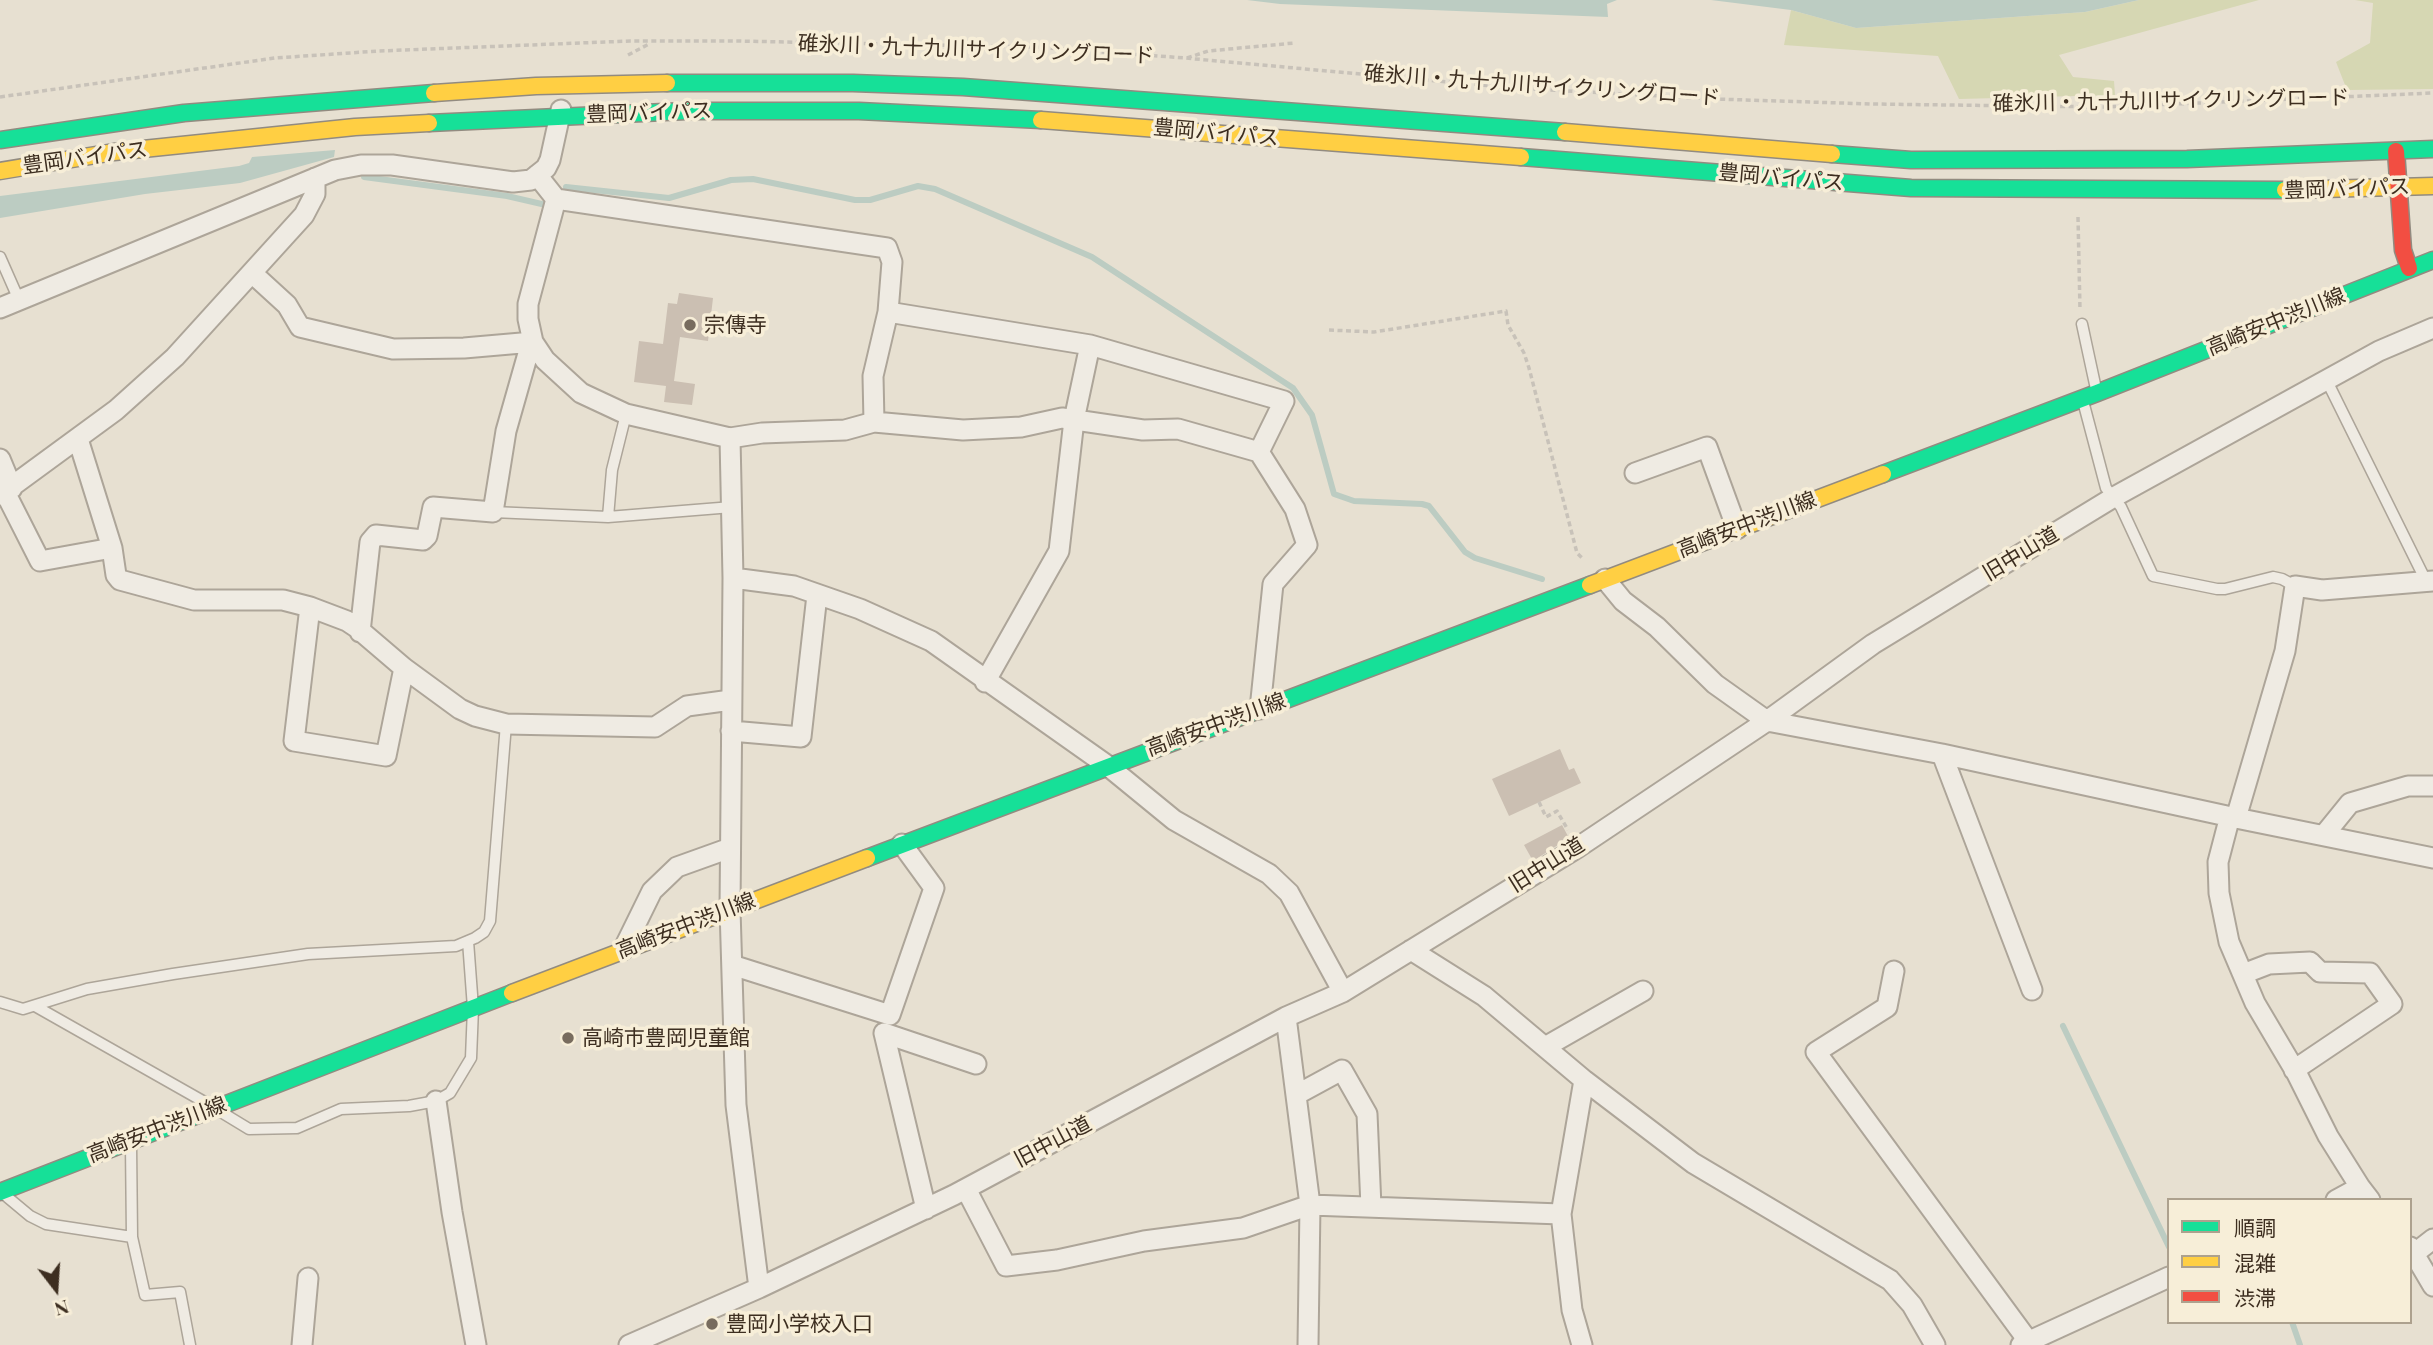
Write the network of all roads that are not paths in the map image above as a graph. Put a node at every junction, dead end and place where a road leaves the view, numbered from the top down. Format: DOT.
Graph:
graph roads {
  1 [pos="573,82"];
  2 [pos="560,116"];
  3 [pos="0,140"];
  4 [pos="2433,149"];
  5 [pos="2396,151"];
  6 [pos="0,171"];
  7 [pos="537,175"];
  8 [pos="315,178"];
  9 [pos="2433,186"];
  10 [pos="2399,188"];
  11 [pos="556,199"];
  12 [pos="0,257"];
  13 [pos="2433,260"];
  14 [pos="2409,268"];
  15 [pos="252,273"];
  16 [pos="19,300"];
  17 [pos="0,308"];
  18 [pos="888,312"];
  19 [pos="2082,324"];
  20 [pos="2433,328"];
  21 [pos="534,342"];
  22 [pos="1090,345"];
  23 [pos="2326,379"];
  24 [pos="2089,395"];
  25 [pos="626,414"];
  26 [pos="1074,420"];
  27 [pos="874,422"];
  28 [pos="730,438"];
  29 [pos="78,439"];
  30 [pos="1259,452"];
  31 [pos="0,459"];
  32 [pos="1635,473"];
  33 [pos="5,492"];
  34 [pos="2113,497"];
  35 [pos="733,507"];
  36 [pos="493,512"];
  37 [pos="608,517"];
  38 [pos="1737,529"];
  39 [pos="112,548"];
  40 [pos="733,578"];
  41 [pos="1605,579"];
  42 [pos="2430,582"];
  43 [pos="2295,586"];
  44 [pos="817,596"];
  45 [pos="310,607"];
  46 [pos="360,632"];
  47 [pos="404,668"];
  48 [pos="985,682"];
  49 [pos="730,700"];
  50 [pos="1260,709"];
  51 [pos="1767,721"];
  52 [pos="506,724"];
  53 [pos="731,731"];
  54 [pos="1942,754"];
  55 [pos="1108,766"];
  56 [pos="2433,786"];
  57 [pos="2233,817"];
  58 [pos="2324,835"];
  59 [pos="902,844"];
  60 [pos="730,848"];
  61 [pos="2433,858"];
  62 [pos="730,909"];
  63 [pos="468,941"];
  64 [pos="623,950"];
  65 [pos="1411,950"];
  66 [pos="732,965"];
  67 [pos="1894,971"];
  68 [pos="2243,974"];
  69 [pos="2032,990"];
  70 [pos="1643,991"];
  71 [pos="1343,992"];
  72 [pos="0,1002"];
  73 [pos="35,1006"];
  74 [pos="473,1008"];
  75 [pos="1286,1017"];
  76 [pos="1545,1046"];
  77 [pos="976,1064"];
  78 [pos="2294,1070"];
  79 [pos="1584,1080"];
  80 [pos="1296,1095"];
  81 [pos="436,1101"];
  82 [pos="215,1108"];
  83 [pos="131,1140"];
  84 [pos="966,1189"];
  85 [pos="1,1192"];
  86 [pos="2365,1194"];
  87 [pos="2346,1198"];
  88 [pos="1310,1205"];
  89 [pos="1371,1207"];
  90 [pos="926,1209"];
  91 [pos="1561,1214"];
  92 [pos="131,1237"];
  93 [pos="2433,1239"];
  94 [pos="2413,1250"];
  95 [pos="308,1278"];
  96 [pos="2167,1278"];
  97 [pos="2433,1286"];
  98 [pos="759,1287"];
  99 [pos="641,1343"];
  100 [pos="2025,1343"];
  101 [pos="190,1345"];
  102 [pos="302,1345"];
  103 [pos="476,1345"];
  104 [pos="1308,1345"];
  105 [pos="1582,1345"];
  106 [pos="1935,1345"];
  1 -- 2 [label="street"];
  1 -- 3 [label="main road, 豊岡バイパス"];
  1 -- 5 [label="main road, 豊岡バイパス"];
  2 -- 6 [label="main road, 豊岡バイパス"];
  2 -- 7 [label="street"];
  2 -- 10 [label="main road, 豊岡バイパス"];
  4 -- 5 [label="main road, 豊岡バイパス"];
  5 -- 10 [label="main road"];
  7 -- 8 [label="street"];
  7 -- 11 [label="street"];
  8 -- 15 [label="street"];
  8 -- 16 [label="street"];
  9 -- 10 [label="main road, 豊岡バイパス"];
  10 -- 14 [label="main road"];
  11 -- 18 [label="street"];
  11 -- 21 [label="street"];
  12 -- 16 [label="lane"];
  13 -- 14 [label="main road, 高崎安中渋川線"];
  14 -- 24 [label="main road, 高崎安中渋川線"];
  15 -- 21 [label="street"];
  15 -- 29 [label="street"];
  16 -- 17 [label="street"];
  18 -- 22 [label="street"];
  18 -- 27 [label="street"];
  19 -- 24 [label="lane"];
  20 -- 23 [label="street, 旧中山道"];
  21 -- 25 [label="street"];
  21 -- 36 [label="street"];
  22 -- 26 [label="street"];
  22 -- 30 [label="street"];
  23 -- 34 [label="street, 旧中山道"];
  23 -- 42 [label="lane"];
  24 -- 34 [label="lane"];
  24 -- 38 [label="main road, 高崎安中渋川線"];
  25 -- 28 [label="street"];
  25 -- 37 [label="lane"];
  26 -- 27 [label="street"];
  26 -- 30 [label="street"];
  26 -- 48 [label="street"];
  27 -- 28 [label="street"];
  28 -- 35 [label="street"];
  29 -- 33 [label="street"];
  29 -- 39 [label="street"];
  30 -- 50 [label="street"];
  31 -- 33 [label="street"];
  32 -- 38 [label="street"];
  33 -- 39 [label="street"];
  34 -- 43 [label="lane"];
  34 -- 51 [label="street, 旧中山道"];
  35 -- 37 [label="lane"];
  35 -- 40 [label="street"];
  36 -- 37 [label="lane"];
  36 -- 46 [label="street"];
  38 -- 41 [label="main road, 高崎安中渋川線"];
  39 -- 45 [label="street"];
  40 -- 44 [label="street"];
  40 -- 49 [label="street"];
  41 -- 50 [label="main road, 高崎安中渋川線"];
  41 -- 51 [label="street"];
  42 -- 43 [label="street"];
  43 -- 57 [label="street"];
  44 -- 48 [label="street"];
  44 -- 53 [label="street"];
  45 -- 46 [label="street"];
  45 -- 47 [label="street"];
  46 -- 47 [label="street"];
  47 -- 52 [label="street"];
  48 -- 55 [label="street"];
  49 -- 52 [label="street"];
  49 -- 53 [label="street"];
  50 -- 55 [label="main road, 高崎安中渋川線"];
  51 -- 54 [label="street"];
  51 -- 65 [label="street, 旧中山道"];
  52 -- 63 [label="lane"];
  53 -- 60 [label="street"];
  54 -- 57 [label="street"];
  54 -- 69 [label="street"];
  55 -- 59 [label="main road, 高崎安中渋川線"];
  55 -- 71 [label="street"];
  56 -- 58 [label="street"];
  57 -- 58 [label="street"];
  57 -- 68 [label="street"];
  58 -- 61 [label="street"];
  59 -- 62 [label="main road, 高崎安中渋川線"];
  59 -- 66 [label="street"];
  60 -- 62 [label="street"];
  60 -- 64 [label="street"];
  62 -- 64 [label="main road, 高崎安中渋川線"];
  62 -- 66 [label="street"];
  63 -- 73 [label="lane"];
  63 -- 74 [label="lane"];
  64 -- 74 [label="main road, 高崎安中渋川線"];
  65 -- 71 [label="street, 旧中山道"];
  65 -- 76 [label="street"];
  66 -- 98 [label="street"];
  67 -- 100 [label="street"];
  68 -- 78 [label="street"];
  68 -- 78 [label="street"];
  70 -- 76 [label="street"];
  71 -- 75 [label="street, 旧中山道"];
  72 -- 73 [label="lane"];
  73 -- 82 [label="lane"];
  74 -- 81 [label="lane"];
  74 -- 82 [label="main road, 高崎安中渋川線"];
  75 -- 80 [label="street"];
  75 -- 84 [label="street, 旧中山道"];
  76 -- 79 [label="street"];
  77 -- 90 [label="street"];
  78 -- 86 [label="street"];
  79 -- 91 [label="street"];
  79 -- 106 [label="street"];
  80 -- 88 [label="street"];
  80 -- 89 [label="street"];
  81 -- 82 [label="lane"];
  81 -- 103 [label="street"];
  82 -- 83 [label="main road, 高崎安中渋川線"];
  83 -- 85 [label="main road, 高崎安中渋川線"];
  83 -- 92 [label="lane"];
  84 -- 88 [label="street"];
  84 -- 90 [label="street, 旧中山道"];
  85 -- 92 [label="lane"];
  86 -- 87 [label="street"];
  88 -- 89 [label="street"];
  88 -- 104 [label="street"];
  89 -- 91 [label="street"];
  90 -- 98 [label="street, 旧中山道"];
  91 -- 105 [label="street"];
  92 -- 101 [label="lane"];
  93 -- 94 [label="street"];
  94 -- 97 [label="street"];
  95 -- 102 [label="street"];
  96 -- 100 [label="street"];
  98 -- 99 [label="street, 旧中山道"];
}
